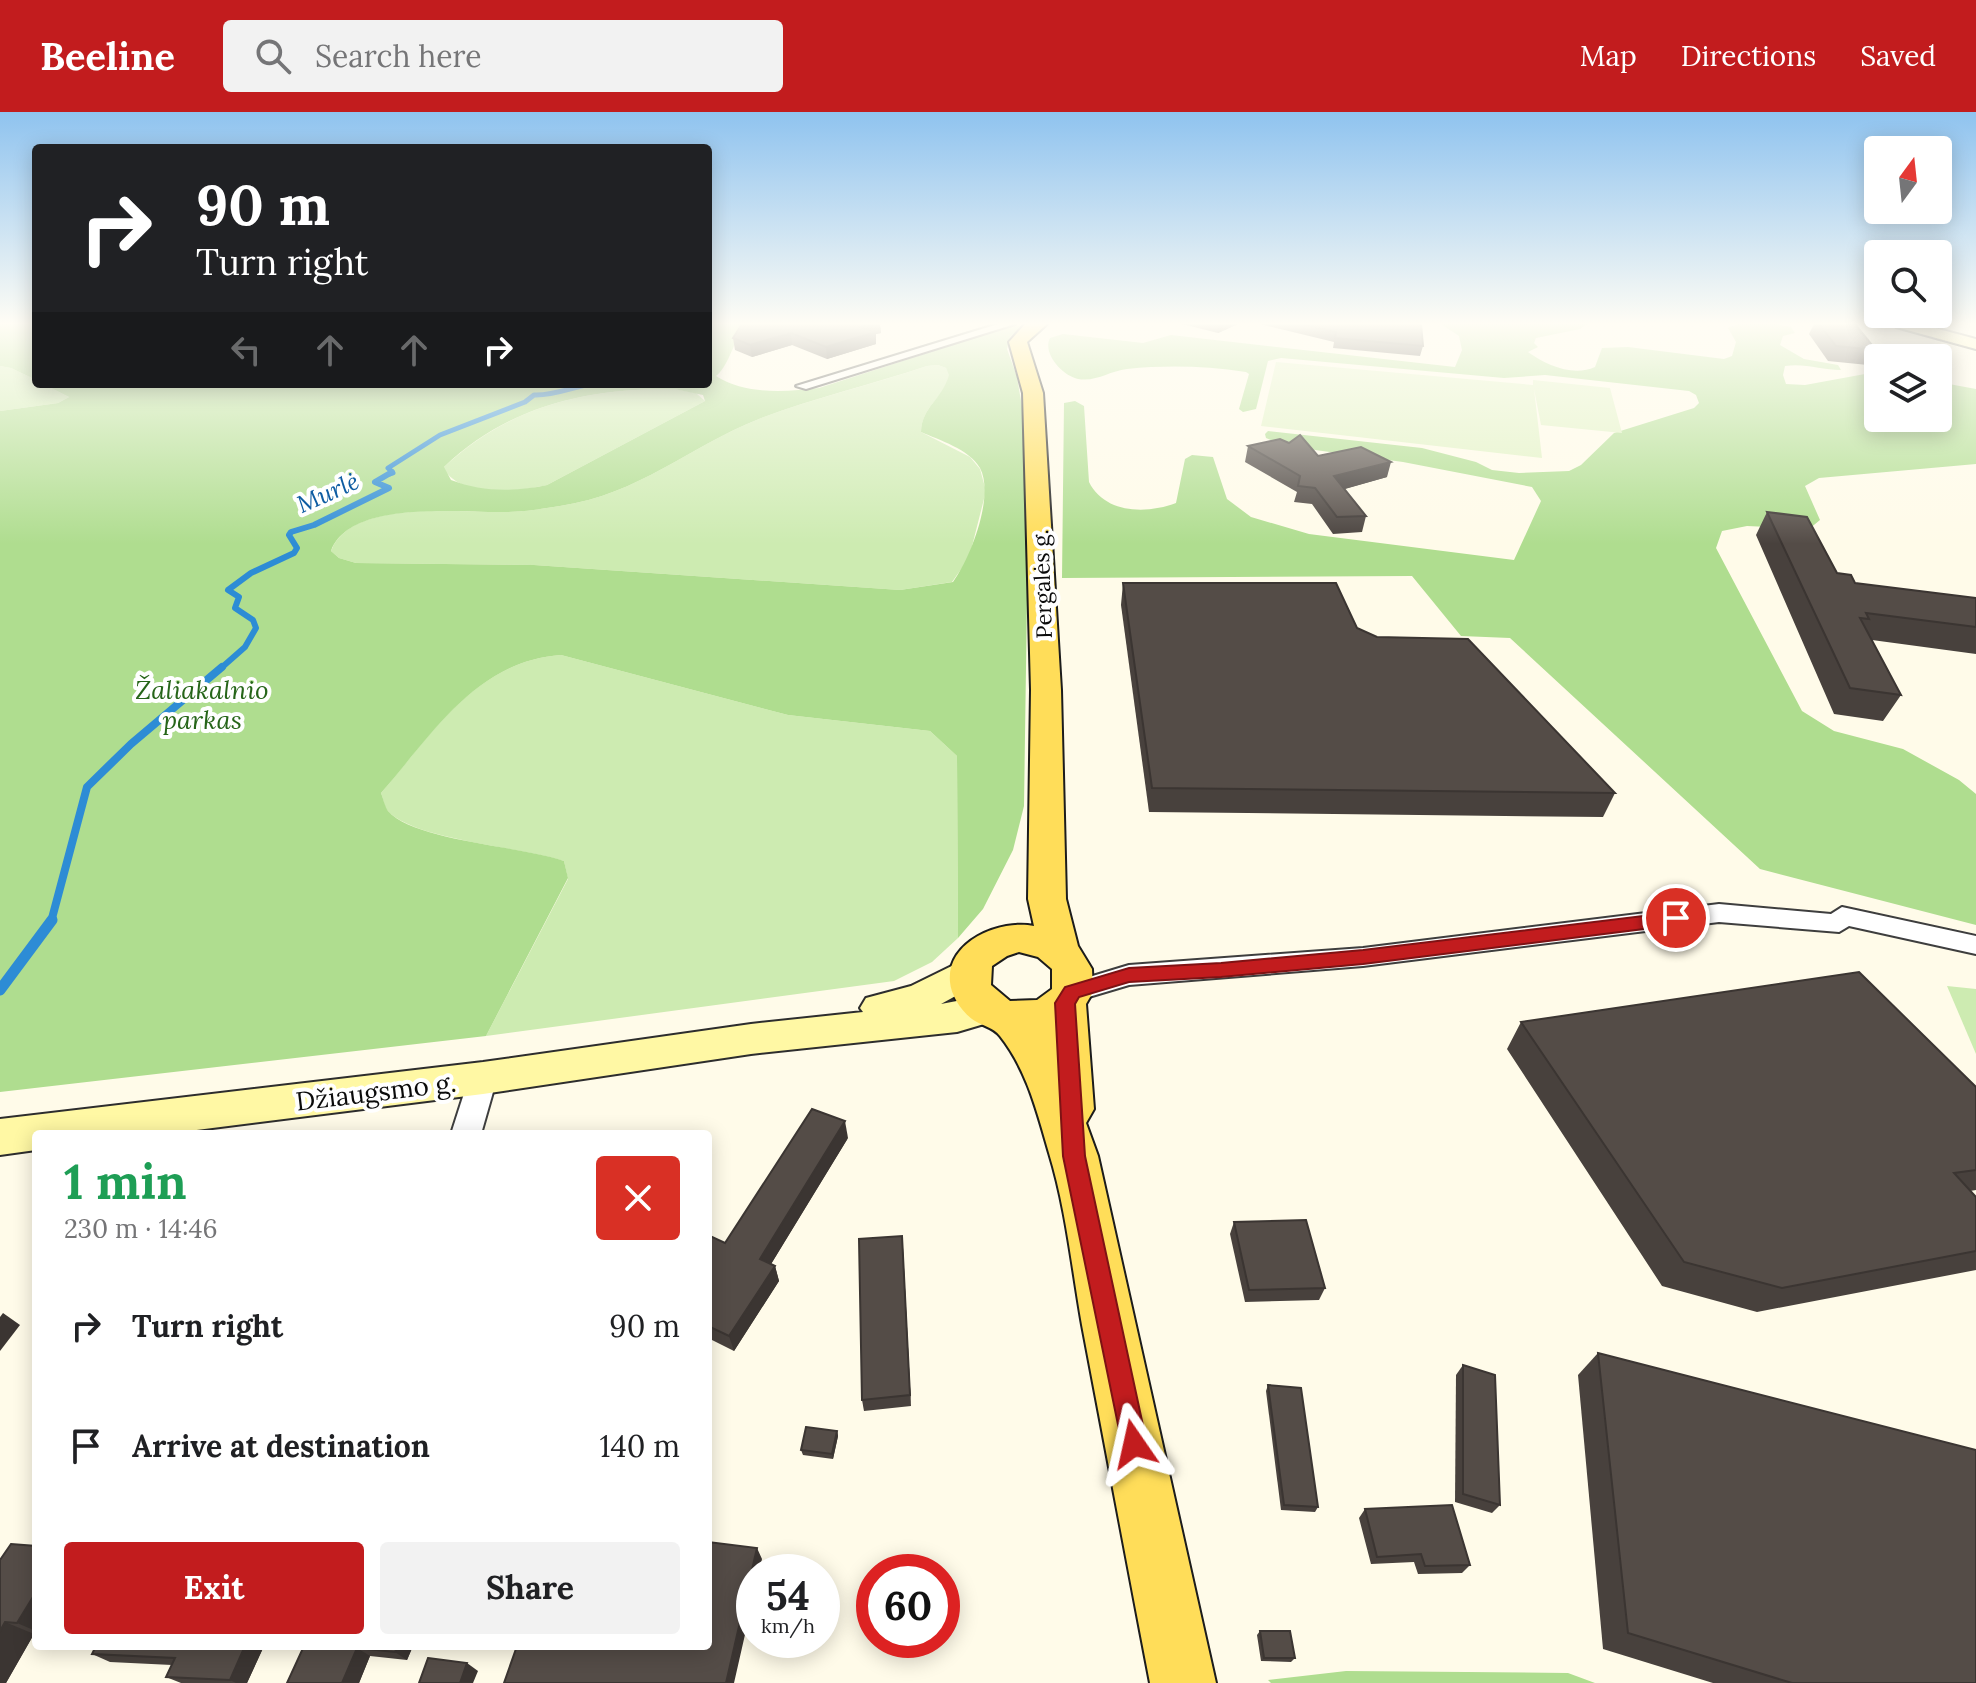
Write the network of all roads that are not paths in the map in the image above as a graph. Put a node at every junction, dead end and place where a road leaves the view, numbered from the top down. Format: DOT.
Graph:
graph roads {
  1 [pos="1033,397"];
  2 [pos="1046,857"];
  3 [pos="1004,940"];
  4 [pos="1976,945"];
  5 [pos="968,972"];
  6 [pos="1066,976"];
  7 [pos="998,1013"];
  8 [pos="751,1039"];
  9 [pos="483,1078"];
  10 [pos="57,1130"];
  11 [pos="467,1130"];
  12 [pos="32,1133"];
  13 [pos="0,1137"];
  14 [pos="1074,1156"];
  15 [pos="1183,1683"];
  1 -- 2 [label="main road, Pergalės g."];
  2 -- 3 [label="main road, Pergalės g."];
  2 -- 6 [label="main road, Pergalės g."];
  3 -- 5 [label="main road"];
  3 -- 6 [label="main road"];
  4 -- 6 [label="street"];
  5 -- 7 [label="main road"];
  5 -- 8 [label="street, Džiaugsmo g."];
  6 -- 7 [label="main road"];
  6 -- 14 [label="main road, Pergalės g."];
  7 -- 8 [label="street, Džiaugsmo g."];
  7 -- 14 [label="main road, Pergalės g."];
  8 -- 9 [label="street, Džiaugsmo g."];
  9 -- 10 [label="street, Džiaugsmo g."];
  9 -- 11 [label="street"];
  12 -- 13 [label="street, Džiaugsmo g."];
  14 -- 15 [label="main road, Pergalės g."];
}
